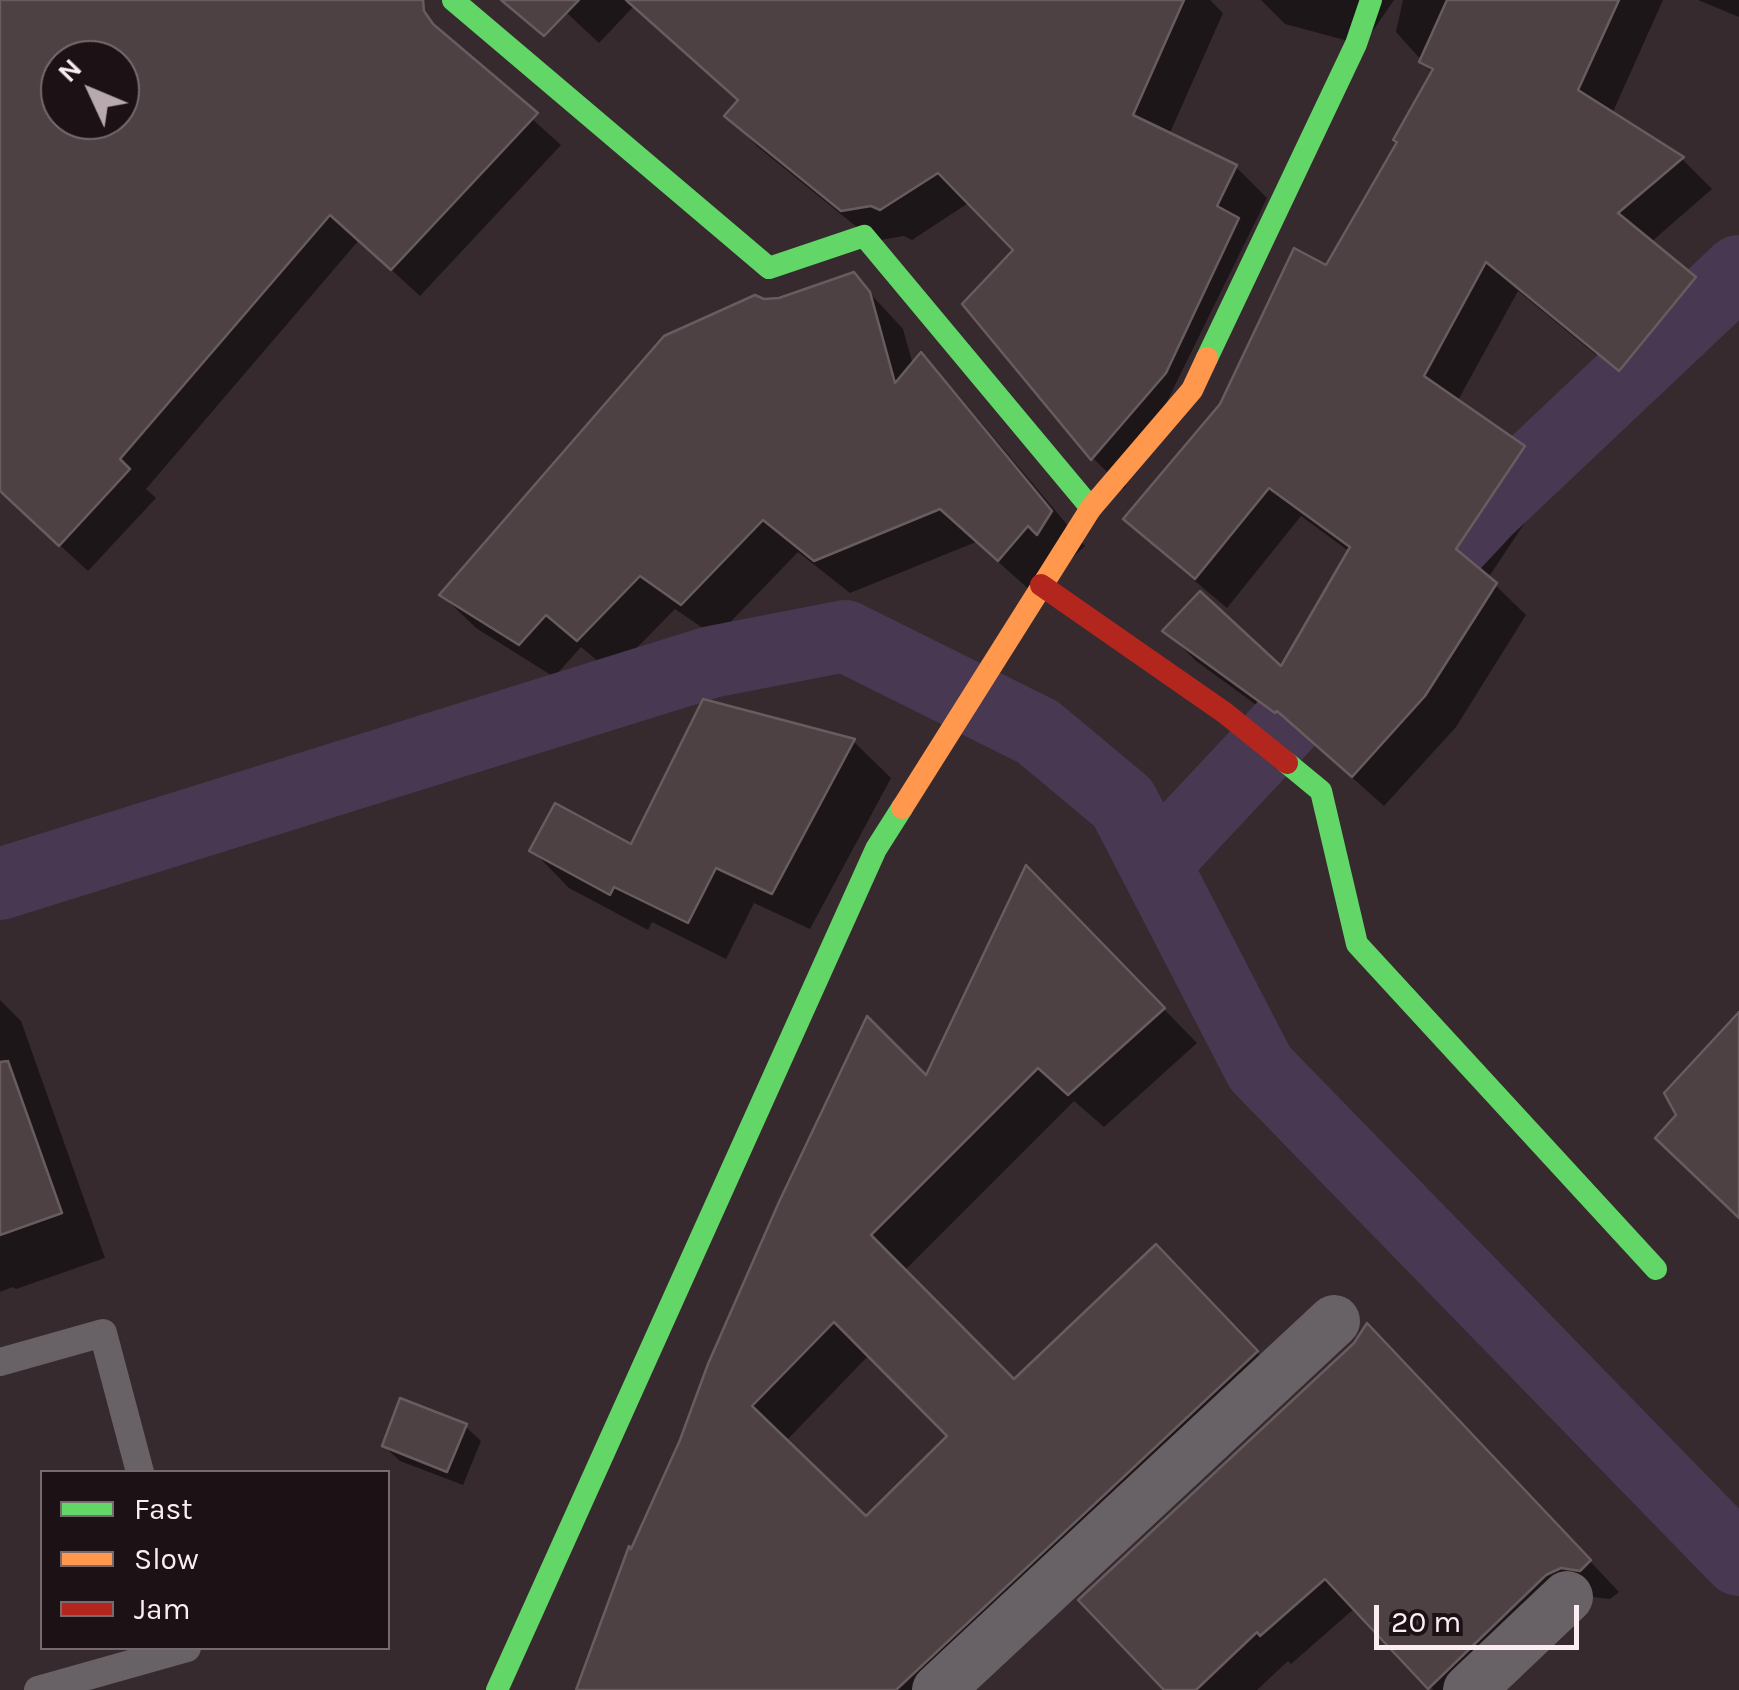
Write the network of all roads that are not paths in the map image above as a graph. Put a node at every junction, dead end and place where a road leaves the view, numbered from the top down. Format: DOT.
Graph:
graph roads {
  1 [pos="453,0"];
  2 [pos="1370,0"];
  3 [pos="1091,508"];
  4 [pos="1041,585"];
  5 [pos="1656,1270"];
  6 [pos="1334,1321"];
  7 [pos="0,1362"];
  8 [pos="139,1470"];
  9 [pos="1568,1598"];
  10 [pos="180,1650"];
  11 [pos="38,1690"];
  12 [pos="497,1690"];
  13 [pos="938,1690"];
  14 [pos="1469,1690"];
  1 -- 3 [label="street"];
  2 -- 3 [label="street"];
  3 -- 4 [label="street"];
  4 -- 5 [label="street"];
  4 -- 12 [label="street"];
  6 -- 13 [label="street"];
  7 -- 8 [label="lane"];
  9 -- 14 [label="street"];
  10 -- 11 [label="lane"];
}
